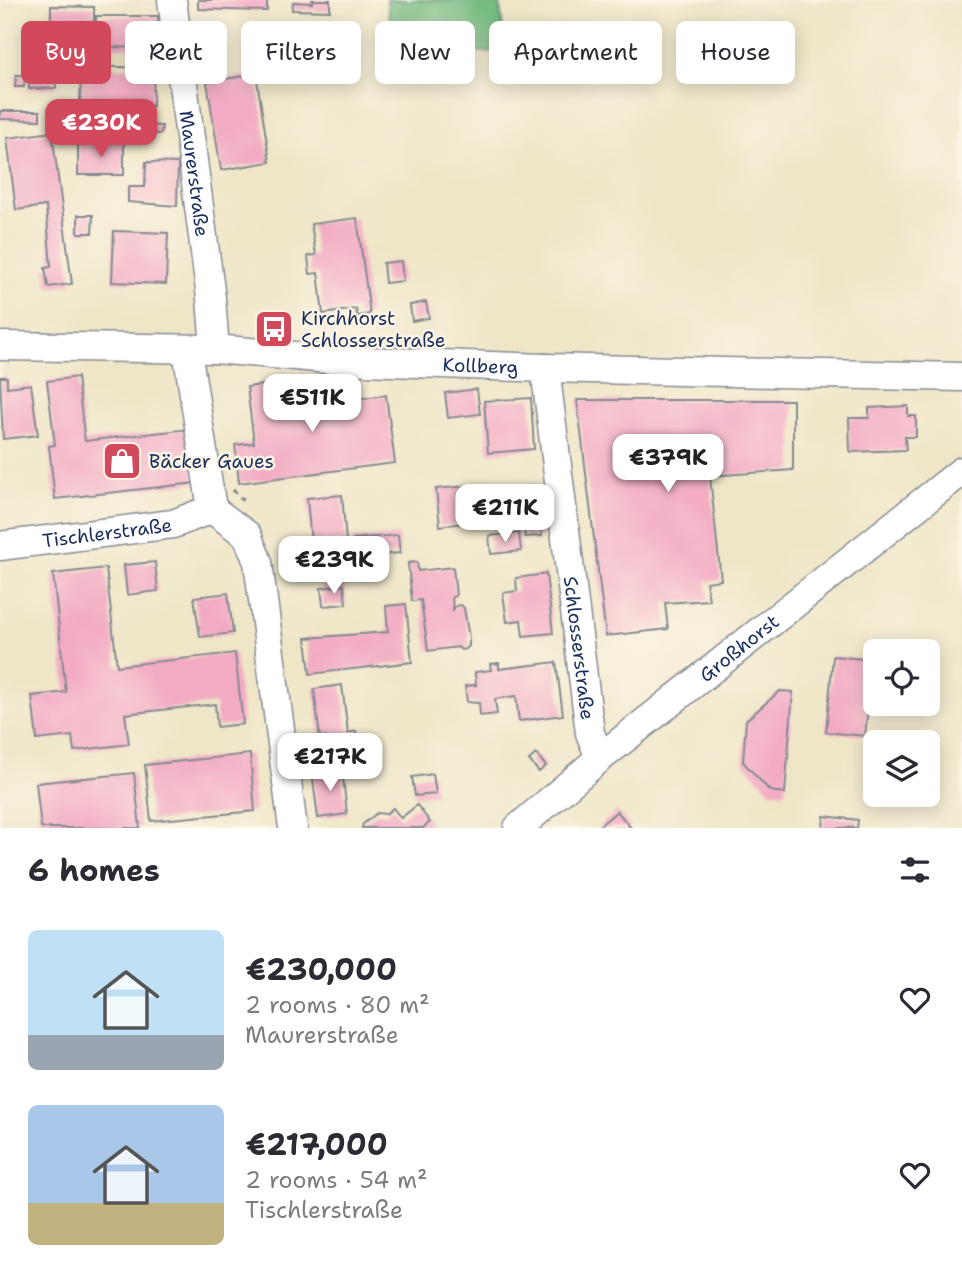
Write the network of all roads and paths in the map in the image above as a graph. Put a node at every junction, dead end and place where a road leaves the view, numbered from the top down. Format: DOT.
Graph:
graph roads {
  1 [pos="172,0"];
  2 [pos="0,346"];
  3 [pos="215,349"];
  4 [pos="187,350"];
  5 [pos="545,368"];
  6 [pos="962,377"];
  7 [pos="962,471"];
  8 [pos="228,481"];
  9 [pos="250,507"];
  10 [pos="212,509"];
  11 [pos="0,546"];
  12 [pos="600,758"];
  13 [pos="293,828"];
  14 [pos="518,828"];
  1 -- 3 [label="street, Maurerstraße"];
  2 -- 4 [label="street, Kollberg"];
  3 -- 4 [label="street, Kollberg"];
  3 -- 5 [label="street, Kollberg"];
  4 -- 10 [label="street"];
  5 -- 6 [label="street, Kollberg"];
  5 -- 12 [label="street, Schlosserstraße"];
  7 -- 12 [label="street, Großhorst"];
  8 -- 9 [label="path"];
  10 -- 11 [label="street, Tischlerstraße"];
  10 -- 13 [label="street"];
  12 -- 14 [label="street, Großhorst"];
}
